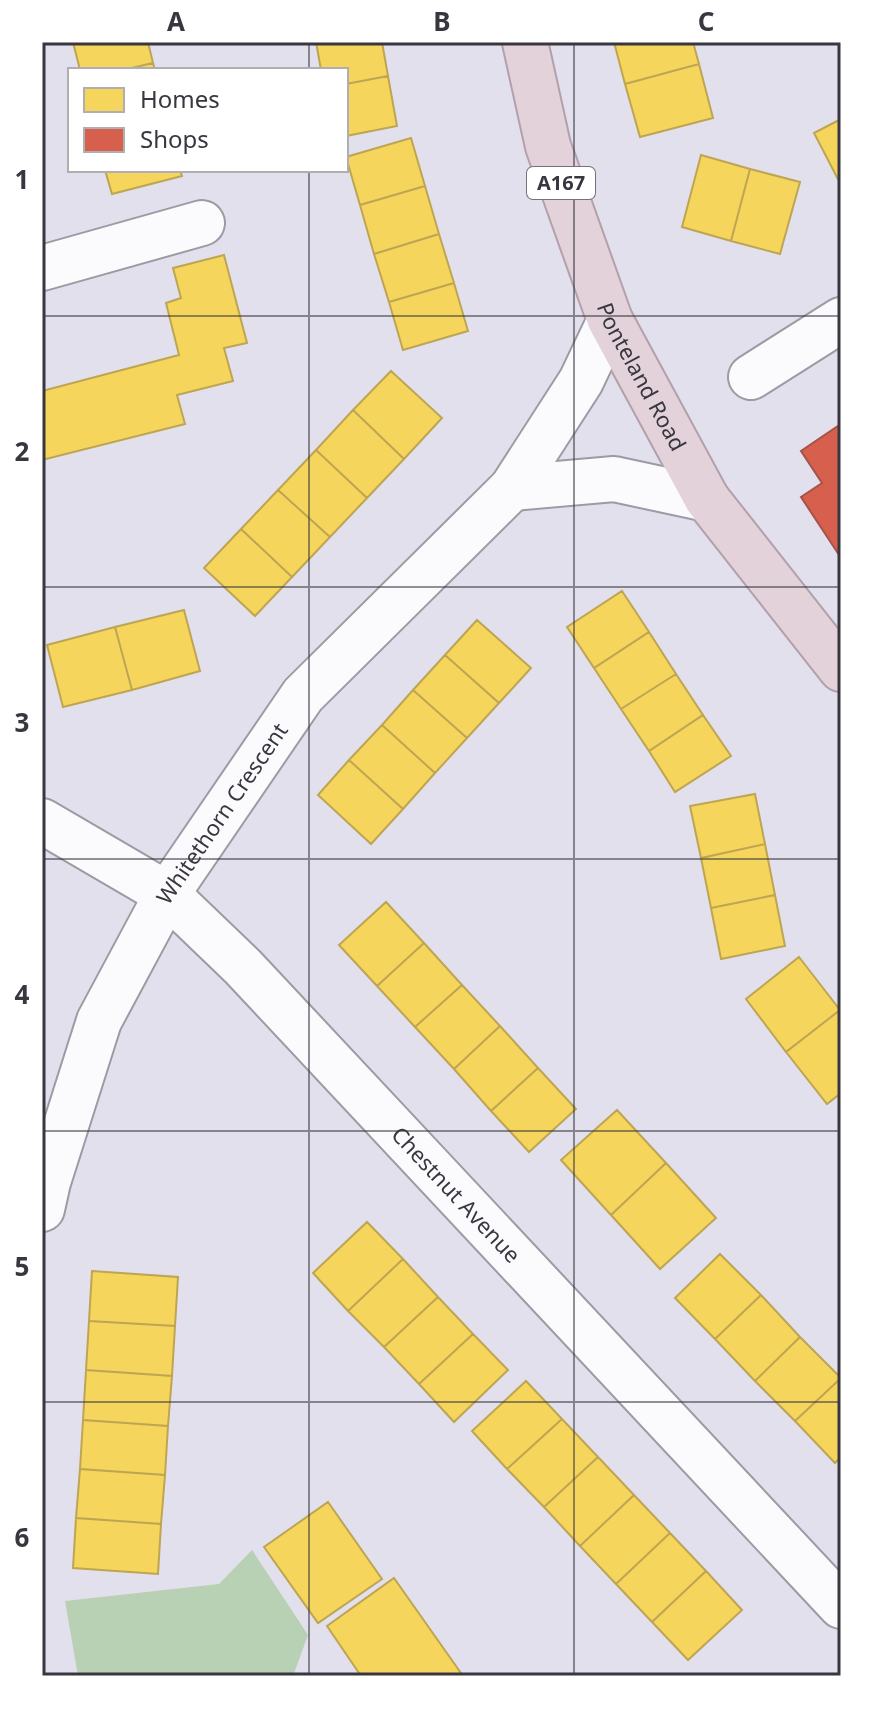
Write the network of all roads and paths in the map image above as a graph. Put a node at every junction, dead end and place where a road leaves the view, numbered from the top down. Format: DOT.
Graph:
graph roads {
  1 [pos="525,42"];
  2 [pos="202,223"];
  3 [pos="44,261"];
  4 [pos="610,320"];
  5 [pos="841,320"];
  6 [pos="751,377"];
  7 [pos="512,488"];
  8 [pos="707,499"];
  9 [pos="841,669"];
  10 [pos="42,821"];
  11 [pos="167,894"];
  12 [pos="42,1209"];
  13 [pos="841,1606"];
  1 -- 4 [label="highway, Ponteland Road / A167"];
  2 -- 3 [label="street"];
  4 -- 7 [label="street, Whitethorn Crescent"];
  4 -- 8 [label="highway, Ponteland Road / A167"];
  5 -- 6 [label="street"];
  7 -- 8 [label="street"];
  7 -- 11 [label="street, Whitethorn Crescent"];
  8 -- 9 [label="highway, Ponteland Road / A167"];
  10 -- 11 [label="street, Chestnut Avenue"];
  11 -- 12 [label="street, Whitethorn Crescent"];
  11 -- 13 [label="street, Chestnut Avenue"];
}
